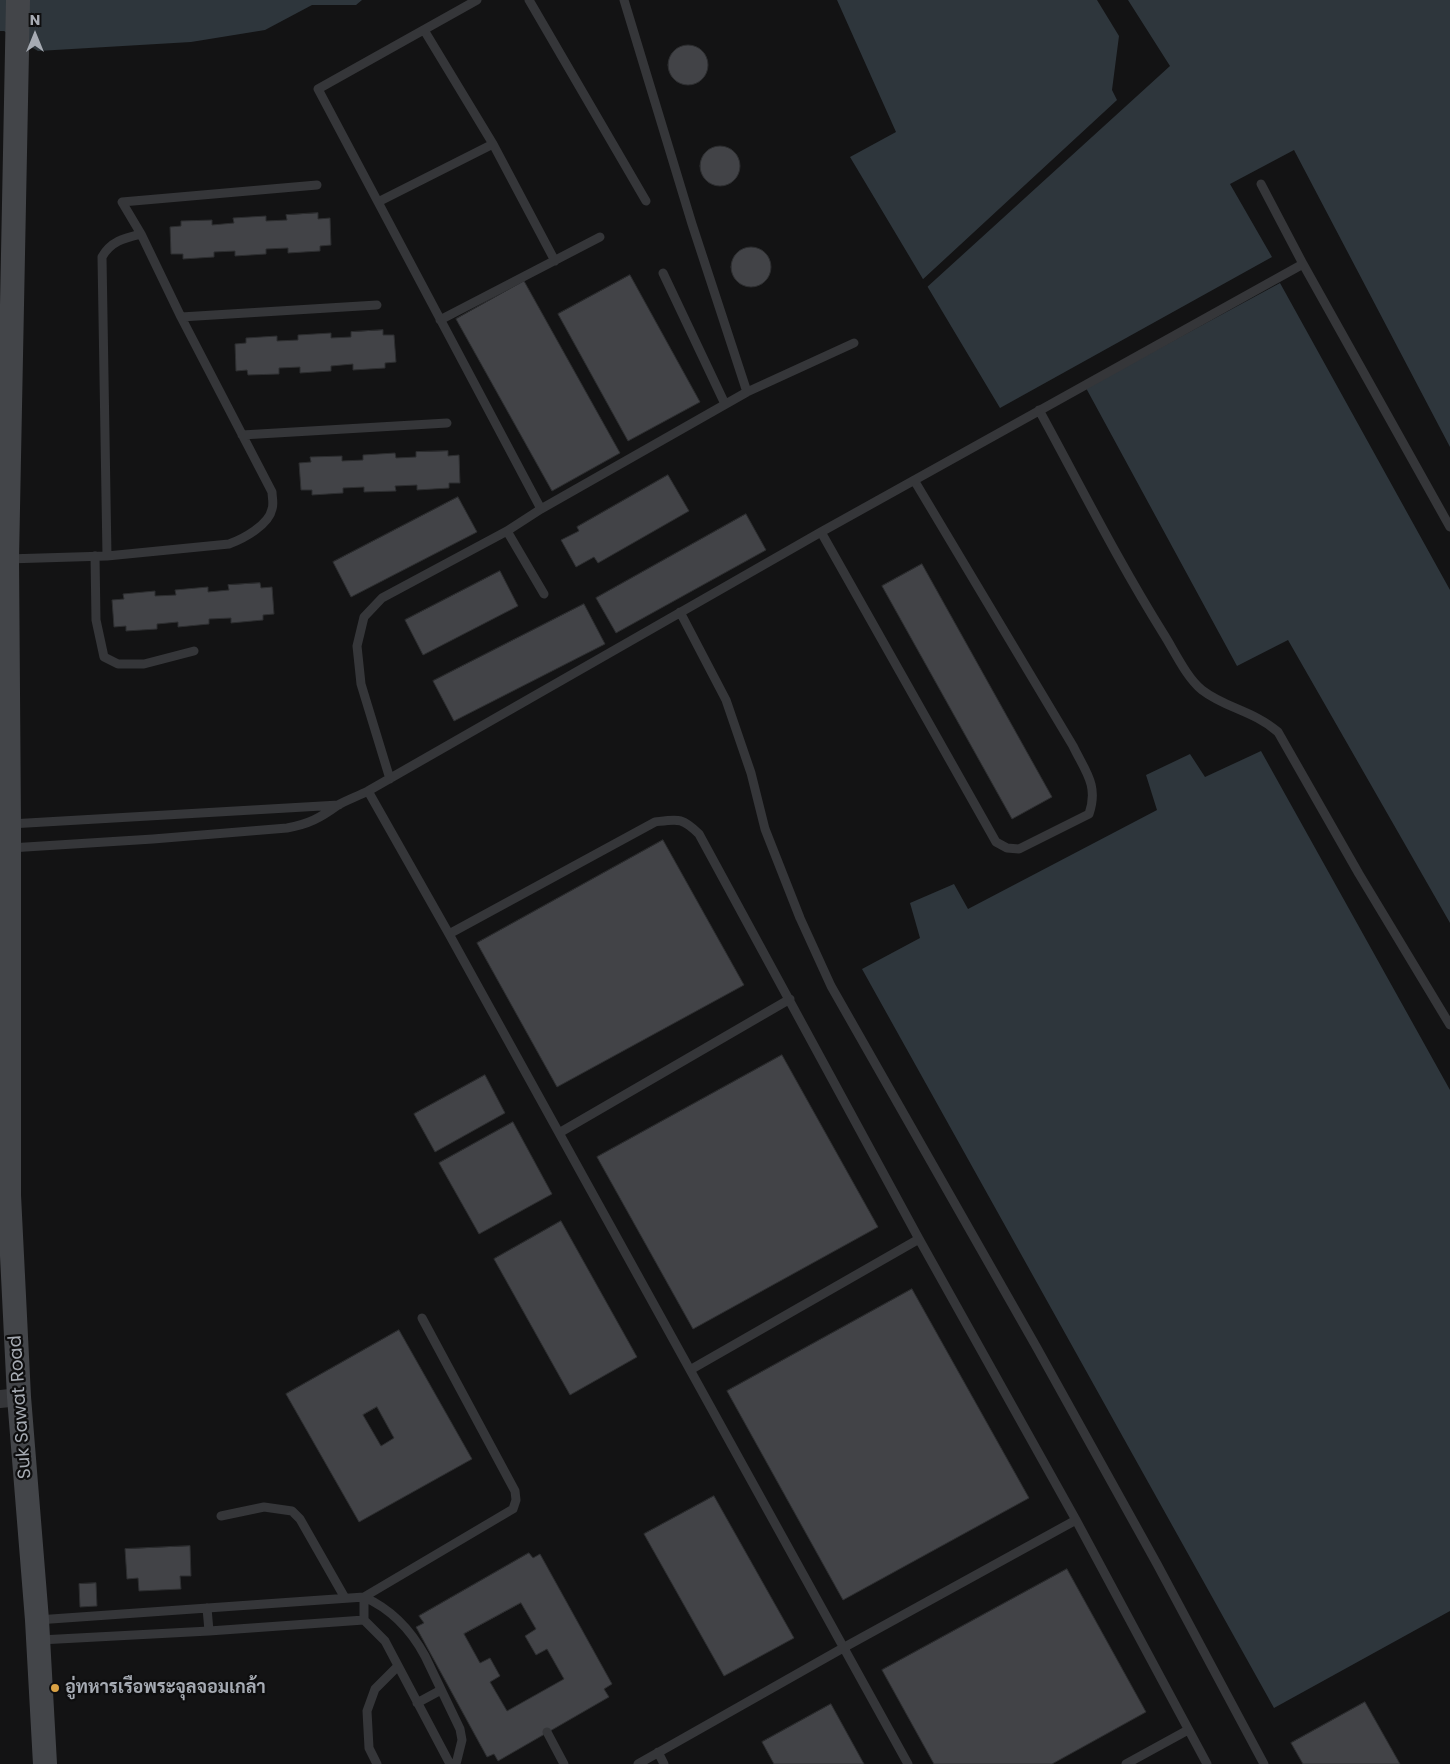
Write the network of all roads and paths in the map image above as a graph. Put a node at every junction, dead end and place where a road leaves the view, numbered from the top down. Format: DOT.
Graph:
graph roads {
  1 [pos="18,0"];
  2 [pos="478,0"];
  3 [pos="528,0"];
  4 [pos="624,0"];
  5 [pos="424,30"];
  6 [pos="493,144"];
  7 [pos="1261,184"];
  8 [pos="317,185"];
  9 [pos="378,202"];
  10 [pos="646,202"];
  11 [pos="141,234"];
  12 [pos="600,237"];
  13 [pos="556,261"];
  14 [pos="1303,264"];
  15 [pos="662,273"];
  16 [pos="377,305"];
  17 [pos="181,317"];
  18 [pos="440,320"];
  19 [pos="5,325"];
  20 [pos="854,343"];
  21 [pos="747,392"];
  22 [pos="725,404"];
  23 [pos="1039,410"];
  24 [pos="447,423"];
  25 [pos="242,436"];
  26 [pos="914,480"];
  27 [pos="541,509"];
  28 [pos="1450,527"];
  29 [pos="506,531"];
  30 [pos="821,532"];
  31 [pos="95,556"];
  32 [pos="107,556"];
  33 [pos="7,560"];
  34 [pos="544,594"];
  35 [pos="680,612"];
  36 [pos="194,651"];
  37 [pos="4,678"];
  38 [pos="390,779"];
  39 [pos="368,792"];
  40 [pos="339,805"];
  41 [pos="9,824"];
  42 [pos="9,848"];
  43 [pos="449,934"];
  44 [pos="790,998"];
  45 [pos="1450,1025"];
  46 [pos="559,1133"];
  47 [pos="919,1239"];
  48 [pos="422,1318"];
  49 [pos="690,1370"];
  50 [pos="9,1398"];
  51 [pos="221,1516"];
  52 [pos="1076,1520"];
  53 [pos="364,1597"];
  54 [pos="345,1598"];
  55 [pos="207,1608"];
  56 [pos="364,1620"];
  57 [pos="37,1630"];
  58 [pos="209,1631"];
  59 [pos="843,1648"];
  60 [pos="398,1666"];
  61 [pos="441,1690"];
  62 [pos="417,1703"];
  63 [pos="1188,1730"];
  64 [pos="547,1732"];
  65 [pos="658,1752"];
  66 [pos="45,1764"];
  67 [pos="377,1764"];
  68 [pos="450,1764"];
  69 [pos="456,1764"];
  70 [pos="564,1764"];
  71 [pos="638,1764"];
  72 [pos="664,1764"];
  73 [pos="908,1764"];
  74 [pos="1126,1764"];
  75 [pos="1207,1764"];
  76 [pos="1264,1764"];
  1 -- 19 [label="main road, Suk Sawat Road"];
  2 -- 5 [label="lane"];
  3 -- 10 [label="lane"];
  4 -- 21 [label="lane"];
  5 -- 6 [label="lane"];
  5 -- 9 [label="lane"];
  6 -- 9 [label="lane"];
  6 -- 13 [label="lane"];
  7 -- 14 [label="lane"];
  8 -- 11 [label="lane"];
  9 -- 18 [label="lane"];
  11 -- 17 [label="lane"];
  11 -- 32 [label="lane"];
  12 -- 13 [label="lane"];
  13 -- 18 [label="lane"];
  14 -- 23 [label="lane"];
  14 -- 28 [label="lane"];
  15 -- 22 [label="lane"];
  16 -- 17 [label="lane"];
  17 -- 25 [label="lane"];
  18 -- 27 [label="lane"];
  19 -- 33 [label="main road, Suk Sawat Road"];
  20 -- 21 [label="lane"];
  21 -- 22 [label="lane"];
  22 -- 27 [label="lane"];
  23 -- 26 [label="lane"];
  23 -- 45 [label="lane"];
  24 -- 25 [label="lane"];
  25 -- 32 [label="lane"];
  26 -- 30 [label="lane"];
  26 -- 30 [label="lane"];
  27 -- 29 [label="lane"];
  29 -- 34 [label="lane"];
  29 -- 38 [label="lane"];
  30 -- 35 [label="lane"];
  31 -- 32 [label="lane"];
  31 -- 33 [label="lane"];
  31 -- 36 [label="lane"];
  33 -- 37 [label="main road, Suk Sawat Road"];
  35 -- 38 [label="lane"];
  35 -- 76 [label="lane"];
  37 -- 41 [label="main road, Suk Sawat Road"];
  38 -- 39 [label="lane"];
  39 -- 40 [label="lane"];
  39 -- 43 [label="lane"];
  40 -- 41 [label="lane"];
  40 -- 42 [label="lane"];
  41 -- 42 [label="main road, Suk Sawat Road"];
  42 -- 50 [label="main road, Suk Sawat Road"];
  43 -- 44 [label="lane"];
  43 -- 46 [label="lane"];
  44 -- 46 [label="lane"];
  44 -- 47 [label="lane"];
  46 -- 49 [label="lane"];
  47 -- 49 [label="lane"];
  47 -- 52 [label="lane"];
  48 -- 53 [label="lane"];
  49 -- 59 [label="lane"];
  50 -- 57 [label="main road, Suk Sawat Road"];
  51 -- 54 [label="lane"];
  52 -- 59 [label="lane"];
  52 -- 63 [label="lane"];
  53 -- 54 [label="lane"];
  53 -- 56 [label="lane"];
  53 -- 61 [label="lane"];
  54 -- 55 [label="lane"];
  55 -- 57 [label="lane"];
  55 -- 58 [label="lane"];
  56 -- 58 [label="lane"];
  56 -- 60 [label="lane"];
  57 -- 58 [label="lane"];
  57 -- 66 [label="main road, Suk Sawat Road"];
  59 -- 65 [label="lane"];
  59 -- 73 [label="lane"];
  60 -- 62 [label="lane"];
  60 -- 67 [label="lane"];
  61 -- 62 [label="lane"];
  61 -- 69 [label="lane"];
  62 -- 68 [label="lane"];
  63 -- 74 [label="lane"];
  63 -- 75 [label="lane"];
  64 -- 70 [label="lane"];
  65 -- 71 [label="lane"];
  65 -- 72 [label="lane"];
}
